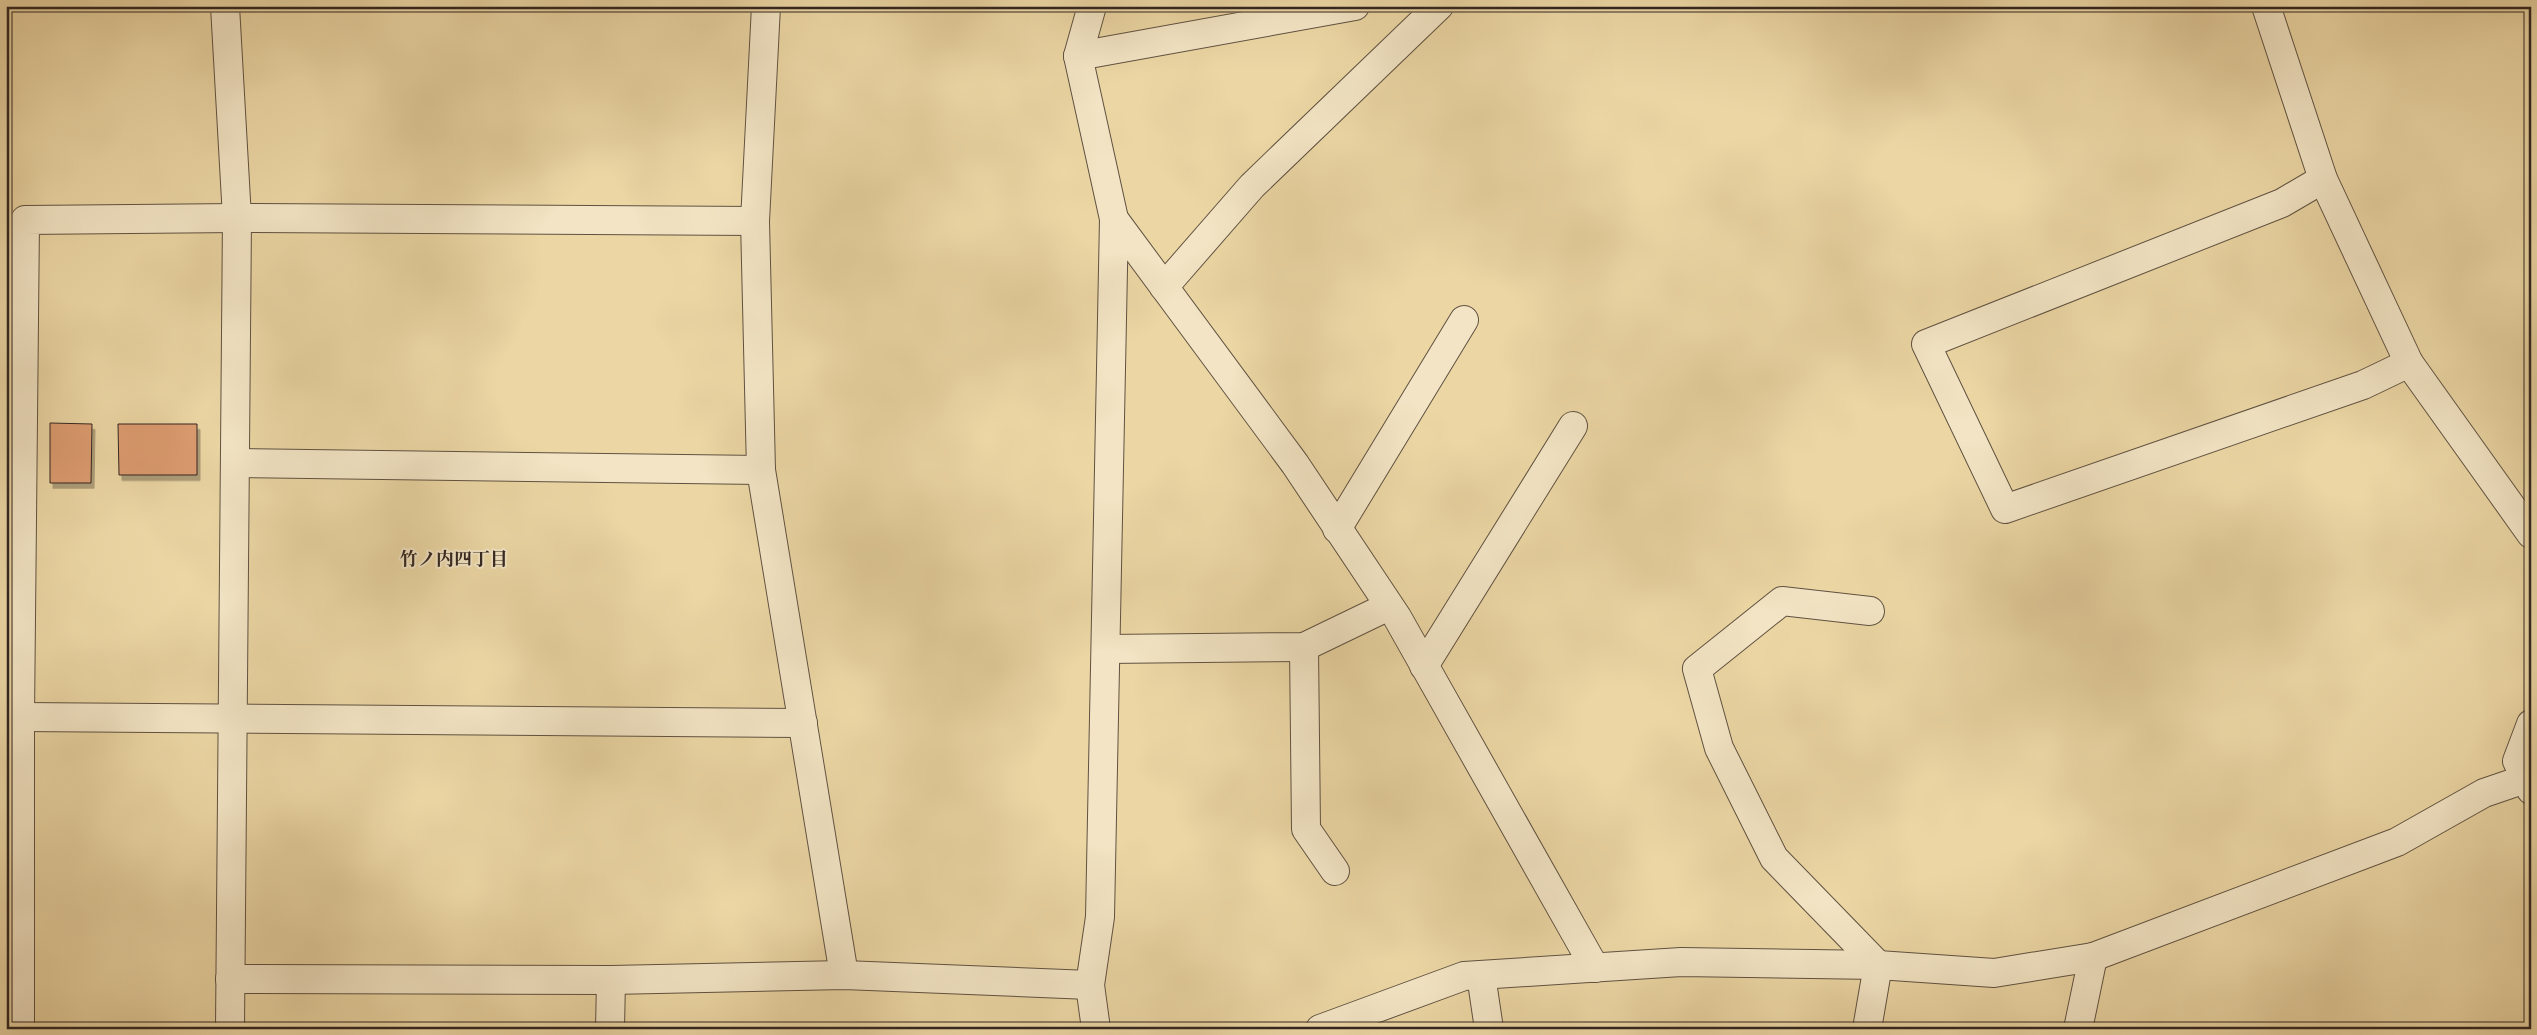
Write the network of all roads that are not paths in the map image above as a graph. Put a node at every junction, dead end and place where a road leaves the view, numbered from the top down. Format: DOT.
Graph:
graph roads {
  1 [pos="226,6"];
  2 [pos="766,6"];
  3 [pos="1092,6"];
  4 [pos="1355,6"];
  5 [pos="1439,6"];
  6 [pos="2266,6"];
  7 [pos="1078,56"];
  8 [pos="2323,179"];
  9 [pos="237,218"];
  10 [pos="1114,219"];
  11 [pos="755,221"];
  12 [pos="1164,287"];
  13 [pos="1464,320"];
  14 [pos="2409,363"];
  15 [pos="1573,426"];
  16 [pos="236,463"];
  17 [pos="761,470"];
  18 [pos="1337,528"];
  19 [pos="2531,534"];
  20 [pos="1389,606"];
  21 [pos="1870,611"];
  22 [pos="1304,647"];
  23 [pos="1106,649"];
  24 [pos="1424,666"];
  25 [pos="20,717"];
  26 [pos="232,719"];
  27 [pos="803,723"];
  28 [pos="2531,724"];
  29 [pos="2528,785"];
  30 [pos="1335,870"];
  31 [pos="2093,957"];
  32 [pos="1878,965"];
  33 [pos="1595,968"];
  34 [pos="844,975"];
  35 [pos="1480,975"];
  36 [pos="230,978"];
  37 [pos="611,980"];
  38 [pos="1090,985"];
  39 [pos="20,1029"];
  40 [pos="230,1029"];
  41 [pos="610,1029"];
  42 [pos="1096,1029"];
  43 [pos="1320,1029"];
  44 [pos="1489,1029"];
  45 [pos="1867,1029"];
  46 [pos="2078,1029"];
  1 -- 9 [label="street"];
  2 -- 11 [label="street"];
  3 -- 7 [label="street"];
  4 -- 7 [label="street"];
  5 -- 12 [label="street"];
  6 -- 8 [label="street"];
  7 -- 10 [label="street"];
  8 -- 14 [label="street"];
  8 -- 14 [label="street"];
  9 -- 11 [label="street"];
  9 -- 16 [label="street"];
  9 -- 25 [label="street"];
  10 -- 12 [label="street"];
  10 -- 23 [label="street"];
  11 -- 17 [label="street"];
  12 -- 18 [label="street"];
  13 -- 18 [label="street"];
  14 -- 19 [label="street"];
  15 -- 24 [label="street"];
  16 -- 17 [label="street"];
  16 -- 26 [label="street"];
  17 -- 27 [label="street"];
  18 -- 20 [label="street"];
  20 -- 22 [label="street"];
  20 -- 24 [label="street"];
  21 -- 32 [label="street"];
  22 -- 23 [label="street"];
  22 -- 30 [label="street"];
  23 -- 38 [label="street"];
  24 -- 33 [label="street"];
  25 -- 26 [label="street"];
  25 -- 39 [label="street"];
  26 -- 27 [label="street"];
  26 -- 36 [label="street"];
  27 -- 34 [label="street"];
  28 -- 29 [label="street"];
  29 -- 31 [label="street"];
  31 -- 32 [label="street"];
  31 -- 46 [label="street"];
  32 -- 33 [label="street"];
  32 -- 45 [label="street"];
  33 -- 35 [label="street"];
  34 -- 37 [label="street"];
  34 -- 38 [label="street"];
  35 -- 43 [label="street"];
  35 -- 44 [label="street"];
  36 -- 37 [label="street"];
  36 -- 40 [label="street"];
  37 -- 41 [label="street"];
  38 -- 42 [label="street"];
}
